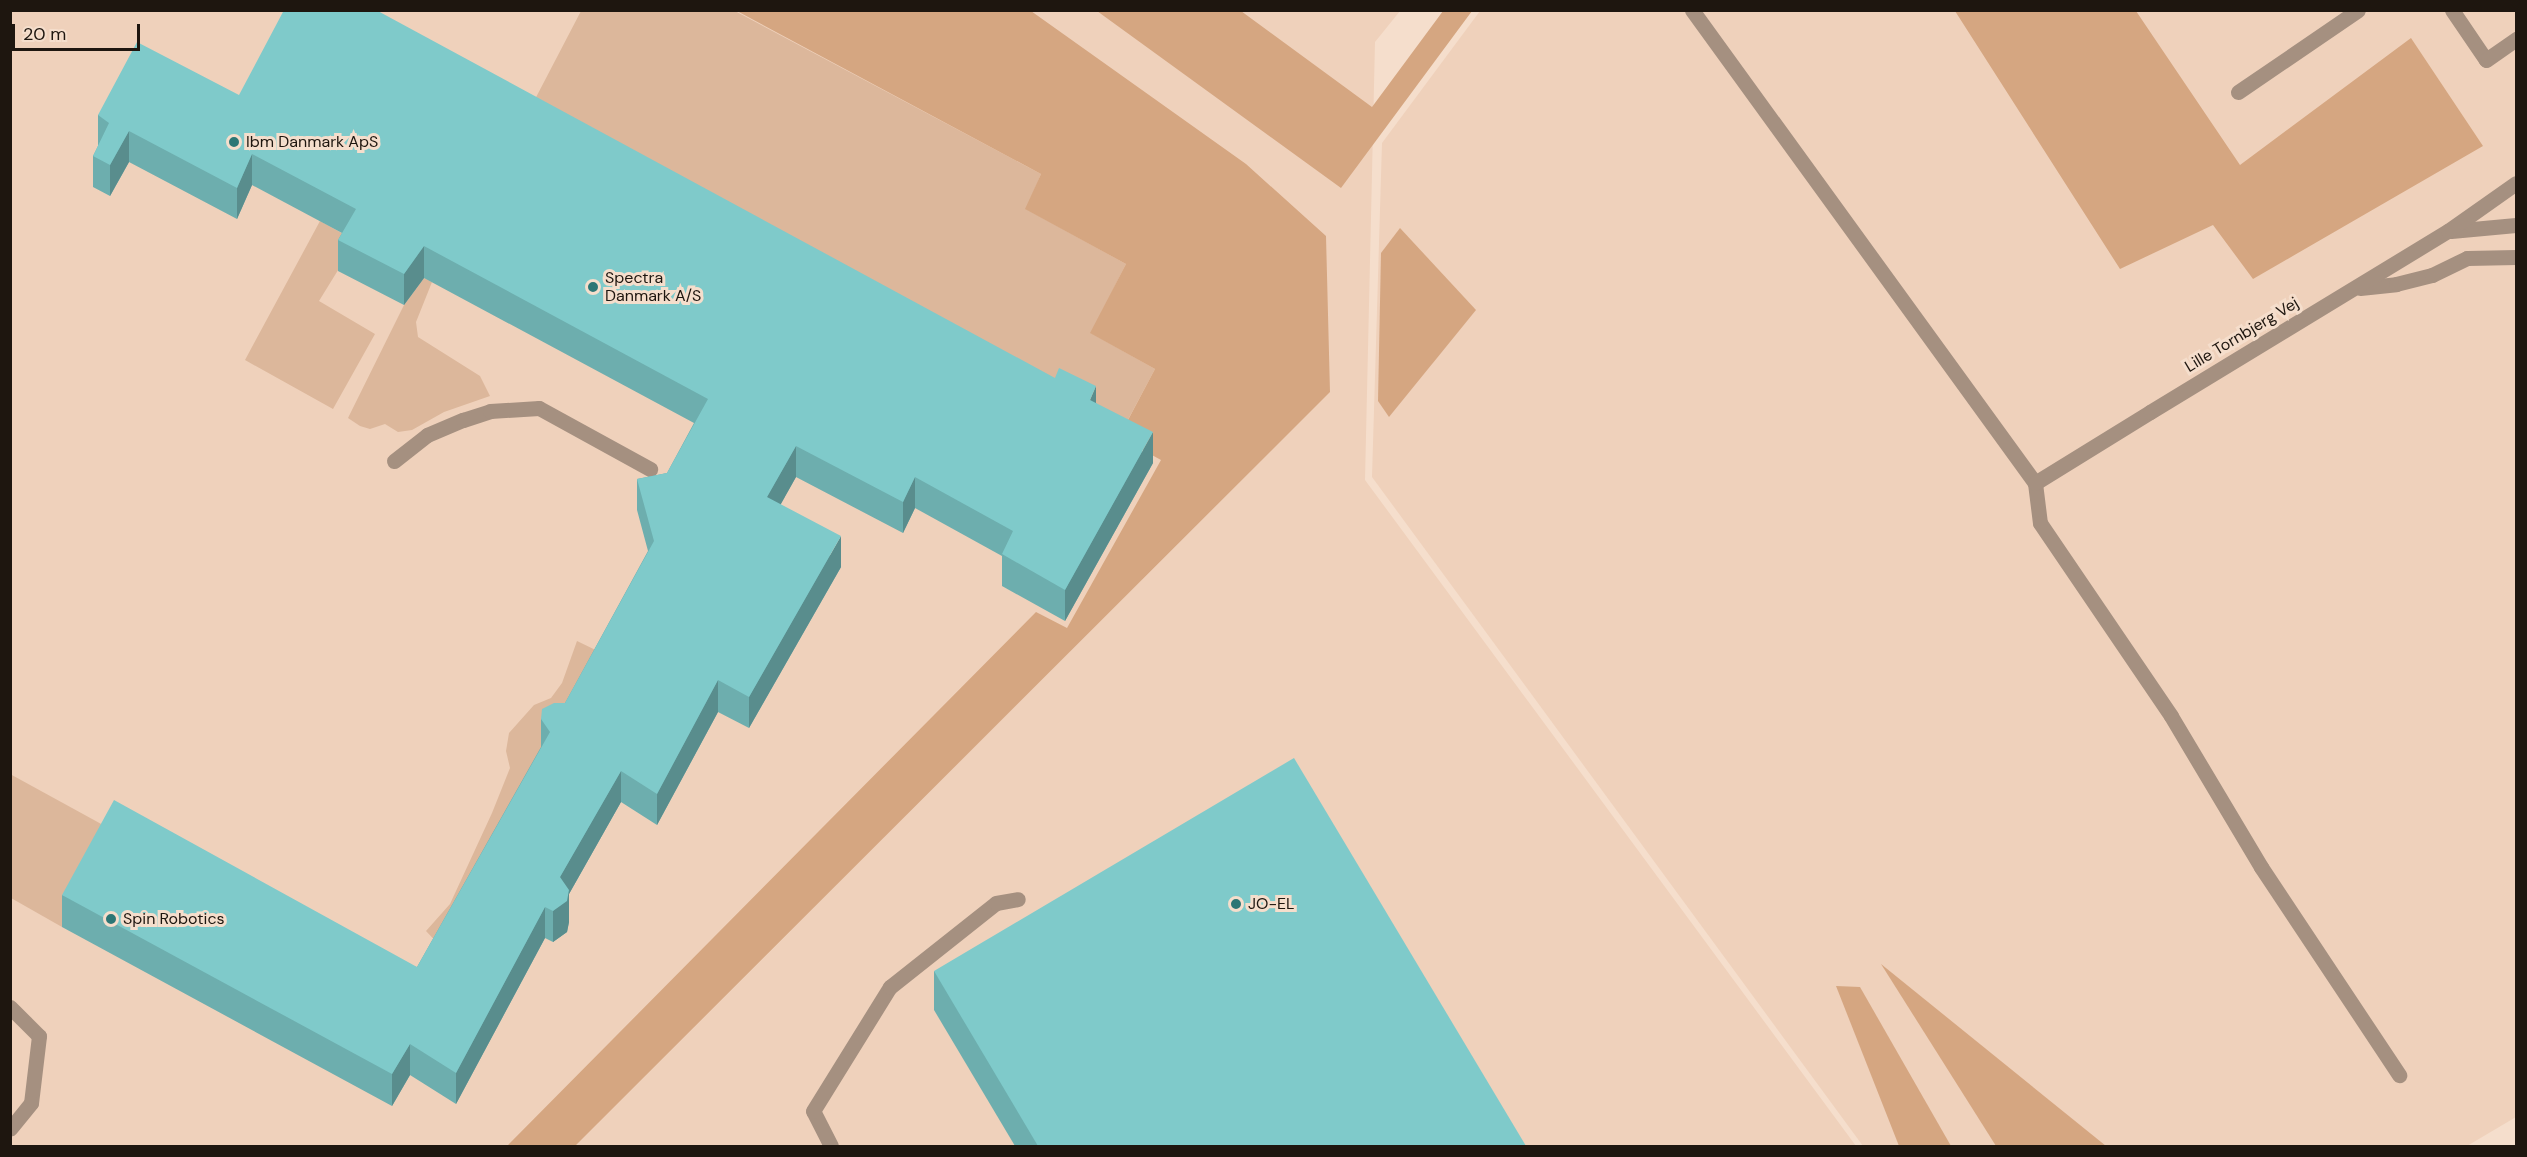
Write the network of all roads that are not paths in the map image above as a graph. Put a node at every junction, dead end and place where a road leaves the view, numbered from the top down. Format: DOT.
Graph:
graph roads {
  1 [pos="1692,10"];
  2 [pos="2358,10"];
  3 [pos="2452,10"];
  4 [pos="2517,39"];
  5 [pos="2238,92"];
  6 [pos="2517,183"];
  7 [pos="2517,225"];
  8 [pos="2448,231"];
  9 [pos="2517,257"];
  10 [pos="2354,288"];
  11 [pos="394,461"];
  12 [pos="650,469"];
  13 [pos="2035,483"];
  14 [pos="1018,899"];
  15 [pos="10,1007"];
  16 [pos="2399,1075"];
  17 [pos="10,1129"];
  18 [pos="831,1146"];
  1 -- 13 [label="street"];
  2 -- 5 [label="street"];
  3 -- 4 [label="street"];
  6 -- 8 [label="street, Lille Tornbjerg Vej"];
  7 -- 8 [label="street, Lille Tornbjerg Vej"];
  8 -- 10 [label="street, Lille Tornbjerg Vej"];
  9 -- 10 [label="street, Lille Tornbjerg Vej"];
  10 -- 13 [label="street, Lille Tornbjerg Vej"];
  11 -- 12 [label="street"];
  13 -- 16 [label="street"];
  14 -- 18 [label="street"];
  15 -- 17 [label="street"];
}
